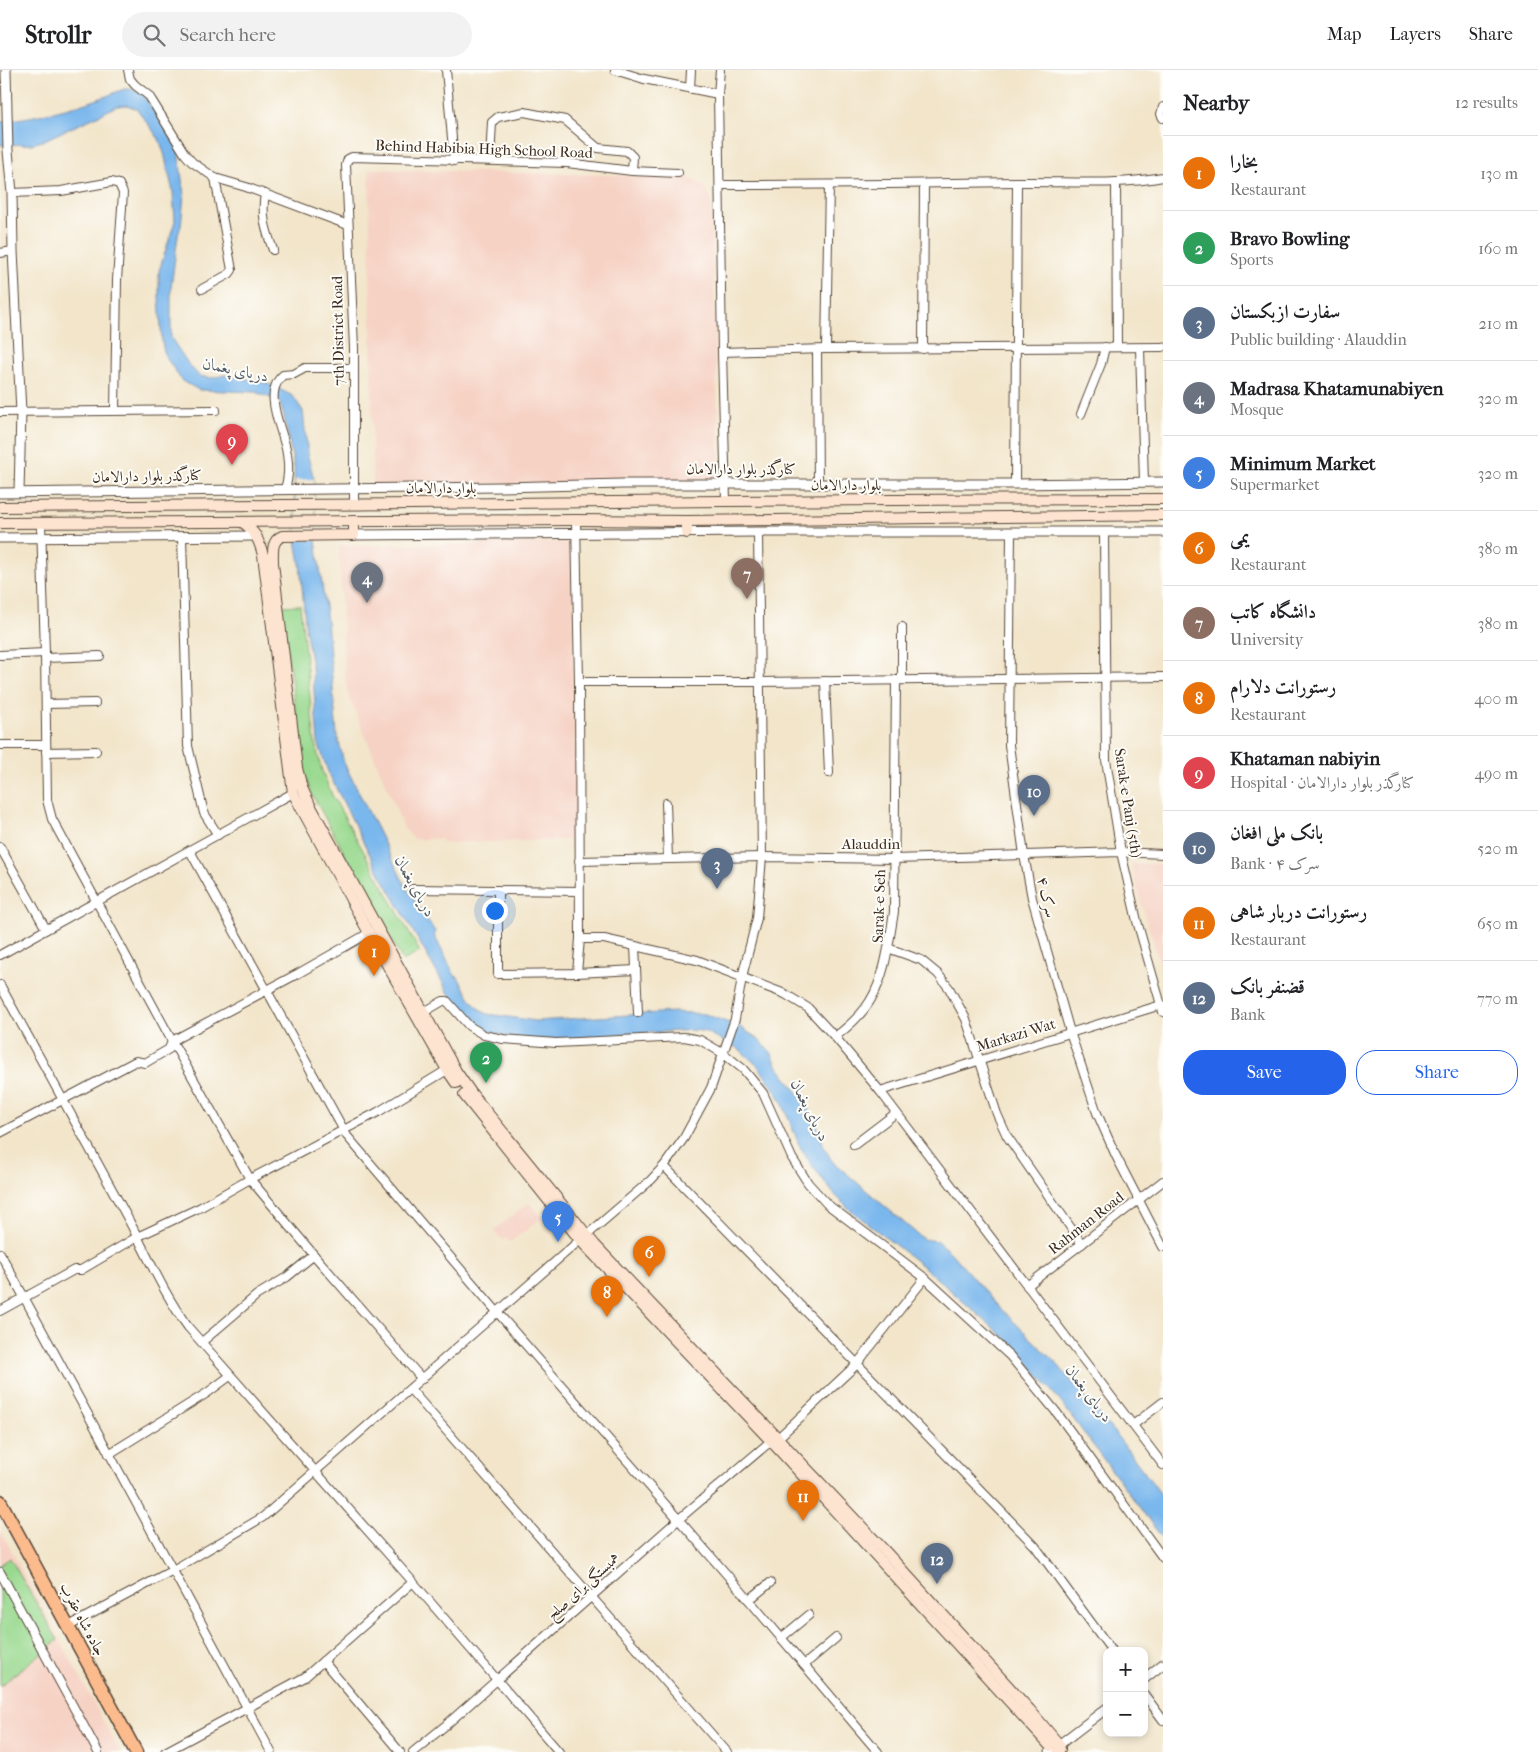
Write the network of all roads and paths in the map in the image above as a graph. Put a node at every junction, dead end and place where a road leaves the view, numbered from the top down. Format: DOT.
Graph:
graph roads {
  1 [pos="6,70"];
  2 [pos="128,70"];
  3 [pos="446,70"];
  4 [pos="615,70"];
  5 [pos="643,70"];
  6 [pos="691,70"];
  7 [pos="720,70"];
  8 [pos="644,79"];
  9 [pos="690,90"];
  10 [pos="718,94"];
  11 [pos="1163,107"];
  12 [pos="1163,118"];
  13 [pos="348,159"];
  14 [pos="490,160"];
  15 [pos="454,161"];
  16 [pos="632,171"];
  17 [pos="678,173"];
  18 [pos="1163,177"];
  19 [pos="214,178"];
  20 [pos="1017,182"];
  21 [pos="1116,183"];
  22 [pos="924,184"];
  23 [pos="721,185"];
  24 [pos="829,185"];
  25 [pos="12,193"];
  26 [pos="265,194"];
  27 [pos="348,225"];
  28 [pos="273,250"];
  29 [pos="13,251"];
  30 [pos="0,253"];
  31 [pos="202,289"];
  32 [pos="1016,347"];
  33 [pos="1105,347"];
  34 [pos="1117,347"];
  35 [pos="1163,347"];
  36 [pos="1140,348"];
  37 [pos="826,349"];
  38 [pos="923,349"];
  39 [pos="817,350"];
  40 [pos="722,352"];
  41 [pos="353,368"];
  42 [pos="216,410"];
  43 [pos="115,411"];
  44 [pos="0,412"];
  45 [pos="21,412"];
  46 [pos="1081,414"];
  47 [pos="1144,482"];
  48 [pos="1163,482"];
  49 [pos="818,484"];
  50 [pos="1015,484"];
  51 [pos="725,485"];
  52 [pos="354,488"];
  53 [pos="290,489"];
  54 [pos="19,492"];
  55 [pos="0,493"];
  56 [pos="1163,499"];
  57 [pos="726,500"];
  58 [pos="354,503"];
  59 [pos="417,503"];
  60 [pos="216,506"];
  61 [pos="0,507"];
  62 [pos="1163,515"];
  63 [pos="576,520"];
  64 [pos="354,521"];
  65 [pos="417,521"];
  66 [pos="687,521"];
  67 [pos="216,522"];
  68 [pos="242,522"];
  69 [pos="41,523"];
  70 [pos="0,524"];
  71 [pos="687,532"];
  72 [pos="758,532"];
  73 [pos="1011,532"];
  74 [pos="1163,532"];
  75 [pos="1104,533"];
  76 [pos="576,534"];
  77 [pos="354,535"];
  78 [pos="257,536"];
  79 [pos="182,537"];
  80 [pos="0,538"];
  81 [pos="41,538"];
  82 [pos="902,627"];
  83 [pos="0,654"];
  84 [pos="45,655"];
  85 [pos="100,656"];
  86 [pos="1163,677"];
  87 [pos="1105,678"];
  88 [pos="1009,679"];
  89 [pos="899,680"];
  90 [pos="825,681"];
  91 [pos="579,682"];
  92 [pos="759,682"];
  93 [pos="95,703"];
  94 [pos="46,704"];
  95 [pos="0,745"];
  96 [pos="46,748"];
  97 [pos="96,751"];
  98 [pos="829,773"];
  99 [pos="293,793"];
  100 [pos="666,802"];
  101 [pos="218,835"];
  102 [pos="0,847"];
  103 [pos="190,851"];
  104 [pos="1121,852"];
  105 [pos="1163,854"];
  106 [pos="1024,855"];
  107 [pos="762,857"];
  108 [pos="668,859"];
  109 [pos="894,859"];
  110 [pos="579,861"];
  111 [pos="412,889"];
  112 [pos="498,891"];
  113 [pos="579,891"];
  114 [pos="96,903"];
  115 [pos="46,929"];
  116 [pos="370,933"];
  117 [pos="580,939"];
  118 [pos="635,946"];
  119 [pos="888,948"];
  120 [pos="0,956"];
  121 [pos="392,965"];
  122 [pos="636,970"];
  123 [pos="577,973"];
  124 [pos="742,977"];
  125 [pos="0,985"];
  126 [pos="267,990"];
  127 [pos="1162,1009"];
  128 [pos="424,1012"];
  129 [pos="638,1013"];
  130 [pos="1070,1032"];
  131 [pos="835,1037"];
  132 [pos="172,1041"];
  133 [pos="725,1052"];
  134 [pos="978,1060"];
  135 [pos="447,1070"];
  136 [pos="880,1091"];
  137 [pos="64,1101"];
  138 [pos="896,1114"];
  139 [pos="342,1130"];
  140 [pos="0,1133"];
  141 [pos="854,1145"];
  142 [pos="664,1166"];
  143 [pos="250,1179"];
  144 [pos="1163,1182"];
  145 [pos="1139,1200"];
  146 [pos="138,1237"];
  147 [pos="583,1237"];
  148 [pos="1082,1244"];
  149 [pos="1163,1247"];
  150 [pos="0,1253"];
  151 [pos="314,1255"];
  152 [pos="925,1278"];
  153 [pos="1027,1286"];
  154 [pos="24,1298"];
  155 [pos="0,1311"];
  156 [pos="498,1313"];
  157 [pos="202,1342"];
  158 [pos="856,1365"];
  159 [pos="230,1376"];
  160 [pos="422,1379"];
  161 [pos="410,1389"];
  162 [pos="1163,1402"];
  163 [pos="1133,1425"];
  164 [pos="775,1440"];
  165 [pos="109,1454"];
  166 [pos="1163,1466"];
  167 [pos="314,1473"];
  168 [pos="0,1501"];
  169 [pos="679,1520"];
  170 [pos="1163,1558"];
  171 [pos="174,1570"];
  172 [pos="0,1572"];
  173 [pos="413,1582"];
  174 [pos="770,1582"];
  175 [pos="591,1598"];
  176 [pos="749,1600"];
  177 [pos="809,1615"];
  178 [pos="69,1626"];
  179 [pos="781,1638"];
  180 [pos="836,1638"];
  181 [pos="1109,1647"];
  182 [pos="323,1661"];
  183 [pos="1163,1664"];
  184 [pos="804,1665"];
  185 [pos="1148,1676"];
  186 [pos="498,1680"];
  187 [pos="1148,1699"];
  188 [pos="247,1707"];
  189 [pos="1103,1711"];
  190 [pos="1163,1720"];
  191 [pos="1056,1749"];
  192 [pos="98,1752"];
  193 [pos="136,1752"];
  194 [pos="165,1752"];
  195 [pos="271,1752"];
  196 [pos="400,1752"];
  197 [pos="413,1752"];
  198 [pos="559,1752"];
  199 [pos="727,1752"];
  200 [pos="878,1752"];
  1 -- 25 [label="street"];
  2 -- 19 [label="street"];
  3 -- 15 [label="street"];
  4 -- 8 [label="street"];
  5 -- 8 [label="street"];
  6 -- 9 [label="street"];
  7 -- 10 [label="street"];
  8 -- 9 [label="street"];
  9 -- 10 [label="street"];
  10 -- 23 [label="street"];
  11 -- 12 [label="street"];
  13 -- 15 [label="street, Behind Habibia High School Road"];
  13 -- 27 [label="street, 7th District Road"];
  14 -- 15 [label="street, Behind Habibia High School Road"];
  14 -- 16 [label="street, Behind Habibia High School Road"];
  14 -- 16 [label="street"];
  16 -- 17 [label="street, Behind Habibia High School Road"];
  18 -- 21 [label="street"];
  19 -- 26 [label="street"];
  19 -- 31 [label="street"];
  20 -- 21 [label="street"];
  20 -- 22 [label="street"];
  20 -- 32 [label="street"];
  21 -- 34 [label="street"];
  22 -- 24 [label="street"];
  22 -- 38 [label="street"];
  23 -- 24 [label="street"];
  23 -- 40 [label="street"];
  24 -- 37 [label="street"];
  25 -- 29 [label="street"];
  25 -- 43 [label="street"];
  26 -- 27 [label="street"];
  26 -- 28 [label="street"];
  27 -- 41 [label="street, 7th District Road"];
  29 -- 30 [label="street"];
  29 -- 45 [label="street"];
  32 -- 33 [label="street"];
  32 -- 38 [label="street"];
  32 -- 50 [label="street"];
  33 -- 34 [label="street"];
  33 -- 46 [label="street"];
  34 -- 36 [label="street"];
  35 -- 36 [label="street"];
  36 -- 47 [label="street"];
  37 -- 38 [label="street"];
  37 -- 39 [label="street"];
  39 -- 40 [label="street"];
  39 -- 49 [label="street"];
  40 -- 51 [label="street"];
  41 -- 52 [label="street, 7th District Road"];
  41 -- 53 [label="street"];
  42 -- 43 [label="street"];
  43 -- 45 [label="street"];
  44 -- 45 [label="street"];
  45 -- 54 [label="street"];
  47 -- 48 [label="street, کنارگذر بلوار دارالامان"];
  47 -- 50 [label="street, کنارگذر بلوار دارالامان"];
  49 -- 50 [label="street, کنارگذر بلوار دارالامان"];
  49 -- 51 [label="street, کنارگذر بلوار دارالامان"];
  51 -- 52 [label="street, کنارگذر بلوار دارالامان"];
  51 -- 57 [label="street"];
  52 -- 53 [label="street, کنارگذر بلوار دارالامان"];
  52 -- 58 [label="street, 7th District Road"];
  53 -- 54 [label="street, کنارگذر بلوار دارالامان"];
  54 -- 55 [label="street, کنارگذر بلوار دارالامان"];
  56 -- 57 [label="main road, بلوار دارالامان"];
  57 -- 59 [label="main road, بلوار دارالامان"];
  58 -- 59 [label="main road, بلوار دارالامان"];
  58 -- 60 [label="main road, بلوار دارالامان"];
  59 -- 65 [label="main road"];
  60 -- 61 [label="main road"];
  60 -- 67 [label="main road"];
  62 -- 66 [label="main road"];
  63 -- 65 [label="main road"];
  63 -- 66 [label="main road"];
  63 -- 76 [label="street"];
  64 -- 65 [label="main road"];
  64 -- 68 [label="main road"];
  64 -- 77 [label="main road"];
  66 -- 71 [label="main road"];
  67 -- 68 [label="main road"];
  67 -- 69 [label="main road"];
  68 -- 78 [label="main road"];
  69 -- 70 [label="main road"];
  69 -- 81 [label="street"];
  71 -- 72 [label="street"];
  71 -- 76 [label="street"];
  72 -- 73 [label="street"];
  72 -- 92 [label="street"];
  73 -- 75 [label="street"];
  73 -- 88 [label="street, سرک ۴"];
  74 -- 75 [label="street"];
  75 -- 87 [label="street, Sarak-e Panj (5th)"];
  76 -- 77 [label="street"];
  76 -- 91 [label="street"];
  77 -- 121 [label="main road"];
  78 -- 79 [label="street"];
  78 -- 99 [label="main road"];
  79 -- 81 [label="street"];
  79 -- 101 [label="street"];
  80 -- 81 [label="street"];
  81 -- 84 [label="street"];
  82 -- 89 [label="street, Sarak-e Seh"];
  83 -- 84 [label="street"];
  84 -- 85 [label="street"];
  84 -- 94 [label="street"];
  86 -- 87 [label="street"];
  87 -- 88 [label="street"];
  87 -- 104 [label="street, Sarak-e Panj (5th)"];
  88 -- 89 [label="street"];
  88 -- 106 [label="street, سرک ۴"];
  89 -- 90 [label="street"];
  89 -- 109 [label="street, Sarak-e Seh"];
  90 -- 92 [label="street"];
  90 -- 98 [label="street"];
  91 -- 92 [label="street"];
  91 -- 110 [label="street"];
  92 -- 107 [label="street"];
  93 -- 94 [label="street"];
  94 -- 96 [label="street"];
  95 -- 96 [label="street"];
  96 -- 97 [label="street"];
  96 -- 114 [label="street"];
  99 -- 101 [label="street"];
  99 -- 116 [label="main road"];
  100 -- 108 [label="street"];
  101 -- 103 [label="street"];
  102 -- 115 [label="street"];
  103 -- 114 [label="street"];
  103 -- 126 [label="street"];
  104 -- 105 [label="street, Alauddin"];
  104 -- 106 [label="street, Alauddin"];
  104 -- 127 [label="street, Sarak-e Panj (5th)"];
  106 -- 109 [label="street, Alauddin"];
  106 -- 130 [label="street, سرک ۴"];
  107 -- 108 [label="street, Alauddin"];
  107 -- 109 [label="street, Alauddin"];
  107 -- 124 [label="street"];
  108 -- 110 [label="street, Alauddin"];
  109 -- 119 [label="street, Sarak-e Seh"];
  110 -- 113 [label="street"];
  111 -- 112 [label="street"];
  112 -- 113 [label="street"];
  112 -- 123 [label="street"];
  113 -- 117 [label="street"];
  114 -- 115 [label="street"];
  114 -- 132 [label="street"];
  115 -- 120 [label="street"];
  116 -- 121 [label="main road"];
  116 -- 126 [label="street"];
  117 -- 118 [label="street"];
  117 -- 123 [label="street"];
  118 -- 122 [label="street"];
  118 -- 124 [label="street"];
  119 -- 131 [label="street"];
  119 -- 134 [label="street, Sarak-e Seh"];
  121 -- 128 [label="main road"];
  121 -- 135 [label="main road"];
  122 -- 123 [label="street"];
  122 -- 129 [label="street"];
  124 -- 131 [label="street"];
  124 -- 133 [label="street"];
  125 -- 137 [label="street"];
  126 -- 132 [label="street"];
  126 -- 139 [label="street"];
  127 -- 130 [label="street, Markazi Wat"];
  128 -- 133 [label="street"];
  128 -- 147 [label="main road"];
  130 -- 134 [label="street, Markazi Wat"];
  130 -- 145 [label="street, سرک ۴"];
  131 -- 136 [label="street"];
  132 -- 137 [label="street"];
  132 -- 143 [label="street"];
  133 -- 142 [label="street"];
  133 -- 152 [label="street"];
  134 -- 136 [label="street, Markazi Wat"];
  134 -- 148 [label="street, Sarak-e Seh"];
  135 -- 139 [label="street"];
  135 -- 147 [label="main road"];
  136 -- 138 [label="street"];
  137 -- 140 [label="street"];
  137 -- 146 [label="street"];
  138 -- 141 [label="street"];
  138 -- 153 [label="street"];
  139 -- 143 [label="street"];
  139 -- 156 [label="street"];
  142 -- 147 [label="street"];
  142 -- 158 [label="street"];
  143 -- 146 [label="street"];
  143 -- 151 [label="street"];
  144 -- 145 [label="street, Rahman Road"];
  145 -- 148 [label="street, Rahman Road"];
  145 -- 149 [label="street, سرک ۴"];
  146 -- 154 [label="street"];
  146 -- 157 [label="street"];
  147 -- 156 [label="street"];
  147 -- 164 [label="main road"];
  148 -- 153 [label="street, Rahman Road"];
  150 -- 154 [label="street"];
  151 -- 157 [label="street"];
  151 -- 160 [label="street"];
  152 -- 158 [label="street, همبستگی برای صلح"];
  152 -- 170 [label="street"];
  153 -- 163 [label="street"];
  154 -- 155 [label="street"];
  154 -- 165 [label="street"];
  156 -- 160 [label="street"];
  156 -- 169 [label="street"];
  157 -- 159 [label="street"];
  158 -- 164 [label="street, همبستگی برای صلح"];
  158 -- 181 [label="street"];
  159 -- 165 [label="street"];
  159 -- 167 [label="street"];
  160 -- 161 [label="street"];
  161 -- 167 [label="street"];
  161 -- 175 [label="street"];
  162 -- 163 [label="street"];
  163 -- 166 [label="street"];
  164 -- 169 [label="street, همبستگی برای صلح"];
  164 -- 191 [label="main road"];
  165 -- 171 [label="street"];
  167 -- 171 [label="street"];
  167 -- 173 [label="street"];
  168 -- 178 [label="highway, جاده شاه عقرب"];
  169 -- 175 [label="street, همبستگی برای صلح"];
  169 -- 176 [label="street"];
  171 -- 178 [label="street"];
  171 -- 188 [label="street"];
  172 -- 192 [label="street"];
  173 -- 182 [label="street"];
  173 -- 186 [label="street"];
  174 -- 176 [label="street"];
  175 -- 186 [label="street, همبستگی برای صلح"];
  175 -- 199 [label="street"];
  176 -- 179 [label="street"];
  177 -- 179 [label="street"];
  178 -- 193 [label="highway, جاده شاه عقرب"];
  179 -- 184 [label="street"];
  180 -- 184 [label="street"];
  182 -- 188 [label="street"];
  182 -- 196 [label="street"];
  183 -- 185 [label="street"];
  184 -- 200 [label="street"];
  186 -- 197 [label="street, همبستگی برای صلح"];
  186 -- 198 [label="street"];
  187 -- 190 [label="street"];
  188 -- 194 [label="street"];
  188 -- 195 [label="street"];
  189 -- 191 [label="street"];
}
